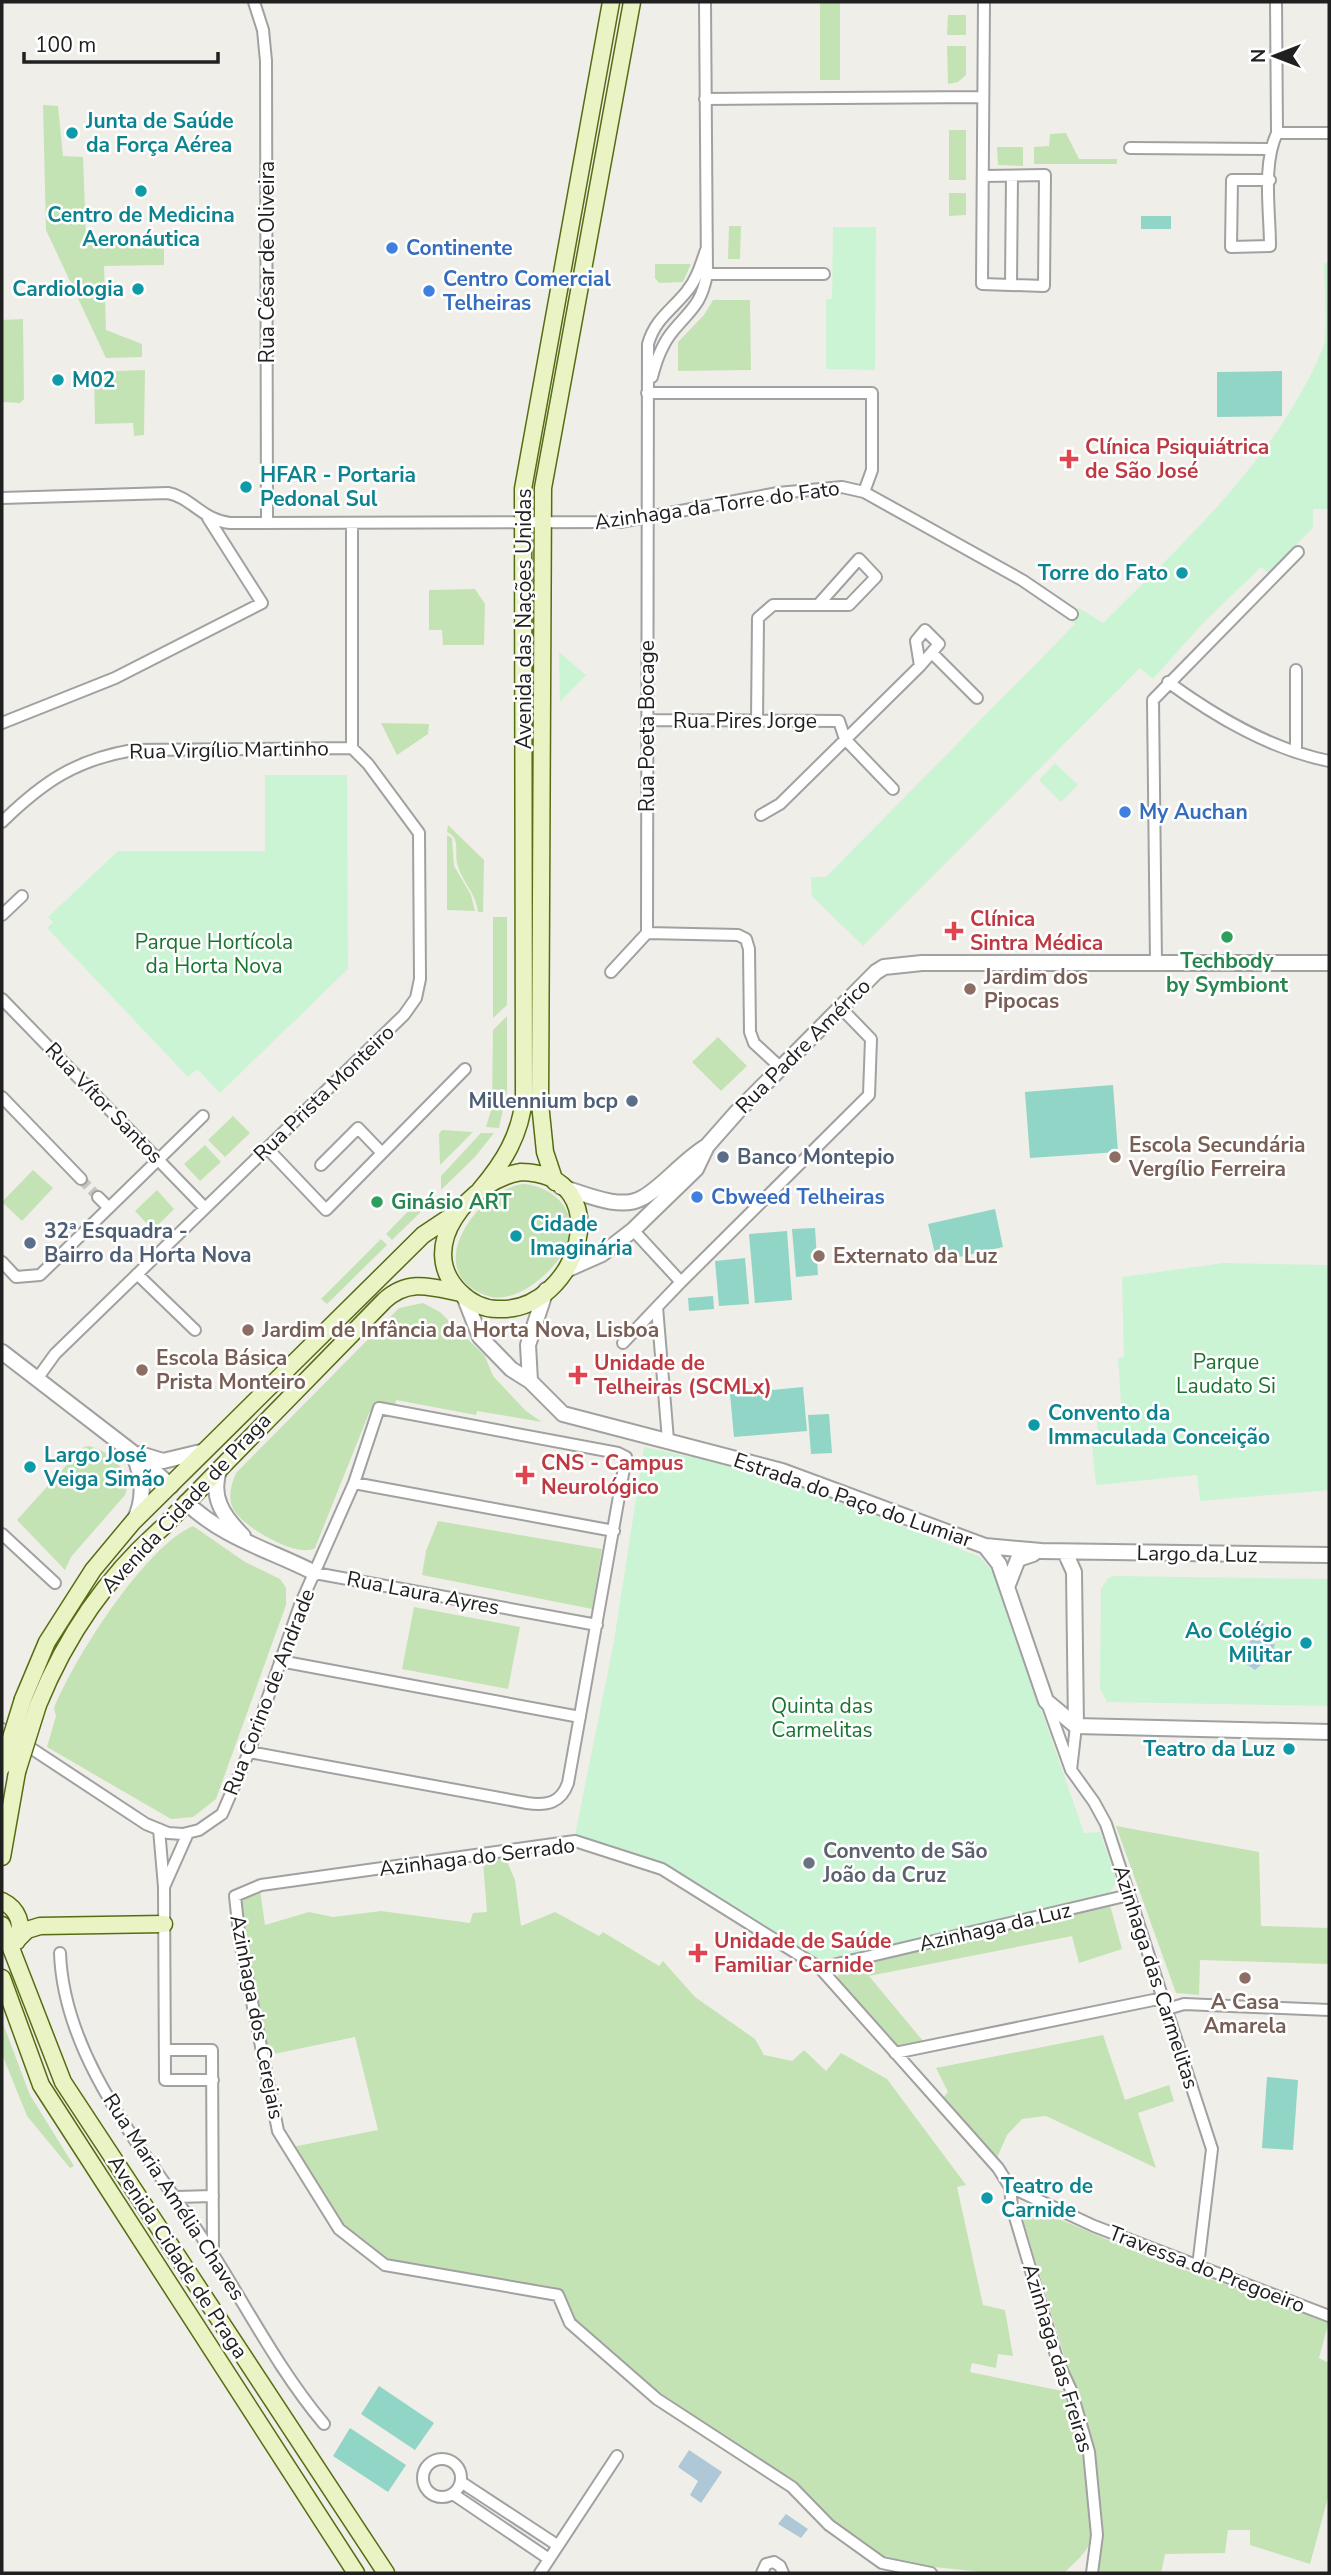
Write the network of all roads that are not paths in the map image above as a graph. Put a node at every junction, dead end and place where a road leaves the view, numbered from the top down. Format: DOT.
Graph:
graph roads {
  1 [pos="254,2"];
  2 [pos="611,2"];
  3 [pos="632,2"];
  4 [pos="705,2"];
  5 [pos="984,2"];
  6 [pos="1276,2"];
  7 [pos="983,97"];
  8 [pos="705,99"];
  9 [pos="1277,133"];
  10 [pos="1329,133"];
  11 [pos="1130,148"];
  12 [pos="1269,149"];
  13 [pos="982,176"];
  14 [pos="1012,176"];
  15 [pos="1270,180"];
  16 [pos="706,250"];
  17 [pos="707,274"];
  18 [pos="824,274"];
  19 [pos="1011,284"];
  20 [pos="647,393"];
  21 [pos="864,492"];
  22 [pos="2,498"];
  23 [pos="208,517"];
  24 [pos="646,519"];
  25 [pos="267,523"];
  26 [pos="352,523"];
  27 [pos="523,524"];
  28 [pos="542,524"];
  29 [pos="1298,552"];
  30 [pos="818,605"];
  31 [pos="1072,614"];
  32 [pos="932,653"];
  33 [pos="920,666"];
  34 [pos="1296,670"];
  35 [pos="1168,682"];
  36 [pos="977,698"];
  37 [pos="648,720"];
  38 [pos="757,720"];
  39 [pos="2,723"];
  40 [pos="845,739"];
  41 [pos="352,748"];
  42 [pos="1296,752"];
  43 [pos="1329,761"];
  44 [pos="894,789"];
  45 [pos="761,816"];
  46 [pos="2,822"];
  47 [pos="22,895"];
  48 [pos="2,915"];
  49 [pos="648,933"];
  50 [pos="1156,963"];
  51 [pos="1329,963"];
  52 [pos="611,972"];
  53 [pos="2,999"];
  54 [pos="839,1006"];
  55 [pos="780,1067"];
  56 [pos="465,1069"];
  57 [pos="2,1097"];
  58 [pos="203,1116"];
  59 [pos="707,1146"];
  60 [pos="267,1149"];
  61 [pos="382,1153"];
  62 [pos="157,1159"];
  63 [pos="321,1165"];
  64 [pos="81,1179"];
  65 [pos="558,1184"];
  66 [pos="480,1190"];
  67 [pos="98,1197"];
  68 [pos="108,1207"];
  69 [pos="205,1208"];
  70 [pos="459,1211"];
  71 [pos="633,1230"];
  72 [pos="2,1262"];
  73 [pos="566,1270"];
  74 [pos="137,1274"];
  75 [pos="681,1282"];
  76 [pos="546,1290"];
  77 [pos="463,1295"];
  78 [pos="657,1307"];
  79 [pos="195,1331"];
  80 [pos="623,1343"];
  81 [pos="2,1352"];
  82 [pos="37,1379"];
  83 [pos="530,1381"];
  84 [pos="668,1440"];
  85 [pos="206,1451"];
  86 [pos="132,1452"];
  87 [pos="227,1459"];
  88 [pos="354,1483"];
  89 [pos="165,1488"];
  90 [pos="186,1502"];
  91 [pos="133,1522"];
  92 [pos="614,1531"];
  93 [pos="2,1534"];
  94 [pos="985,1546"];
  95 [pos="254,1547"];
  96 [pos="1041,1551"];
  97 [pos="1065,1552"];
  98 [pos="1329,1555"];
  99 [pos="129,1557"];
  100 [pos="315,1573"];
  101 [pos="55,1583"];
  102 [pos="1007,1588"];
  103 [pos="597,1625"];
  104 [pos="280,1661"];
  105 [pos="1046,1701"];
  106 [pos="30,1702"];
  107 [pos="580,1717"];
  108 [pos="1076,1726"];
  109 [pos="2,1729"];
  110 [pos="1329,1731"];
  111 [pos="248,1752"];
  112 [pos="7,1769"];
  113 [pos="1071,1770"];
  114 [pos="159,1829"];
  115 [pos="188,1833"];
  116 [pos="2,1857"];
  117 [pos="164,1887"];
  118 [pos="1129,1895"];
  119 [pos="235,1896"];
  120 [pos="2,1901"];
  121 [pos="19,1917"];
  122 [pos="164,1924"];
  123 [pos="2,1925"];
  124 [pos="40,1926"];
  125 [pos="10,1947"];
  126 [pos="60,1953"];
  127 [pos="820,1968"];
  128 [pos="2,1978"];
  129 [pos="1165,2003"];
  130 [pos="1329,2010"];
  131 [pos="165,2050"];
  132 [pos="895,2053"];
  133 [pos="213,2080"];
  134 [pos="1010,2187"];
  135 [pos="213,2196"];
  136 [pos="176,2197"];
  137 [pos="213,2253"];
  138 [pos="1198,2266"];
  139 [pos="1329,2316"];
  140 [pos="324,2424"];
  141 [pos="617,2456"];
  142 [pos="461,2483"];
  143 [pos="453,2494"];
  144 [pos="557,2545"];
  145 [pos="549,2559"];
  146 [pos="356,2573"];
  147 [pos="386,2573"];
  148 [pos="540,2573"];
  149 [pos="762,2573"];
  150 [pos="783,2573"];
  151 [pos="931,2573"];
  152 [pos="1092,2573"];
  1 -- 25 [label="street, Rua César de Oliveira"];
  2 -- 27 [label="main road, Avenida das Nações Unidas"];
  3 -- 28 [label="main road, Avenida das Nações Unidas"];
  4 -- 8 [label="street"];
  5 -- 7 [label="street"];
  6 -- 9 [label="street"];
  7 -- 8 [label="street"];
  7 -- 13 [label="street"];
  8 -- 16 [label="street"];
  9 -- 10 [label="street"];
  9 -- 12 [label="street"];
  11 -- 12 [label="street"];
  12 -- 15 [label="street"];
  13 -- 14 [label="street"];
  13 -- 19 [label="street"];
  14 -- 19 [label="street"];
  14 -- 19 [label="street"];
  15 -- 15 [label="street"];
  16 -- 17 [label="street"];
  16 -- 20 [label="street"];
  17 -- 18 [label="street"];
  17 -- 20 [label="street"];
  20 -- 21 [label="street"];
  20 -- 24 [label="street, Rua Poeta Bocage"];
  21 -- 24 [label="street, Azinhaga da Torre do Fato"];
  21 -- 31 [label="street, Azinhaga da Torre do Fato"];
  22 -- 23 [label="street, Azinhaga da Torre do Fato"];
  23 -- 25 [label="street, Azinhaga da Torre do Fato"];
  23 -- 39 [label="street"];
  24 -- 28 [label="street, Azinhaga da Torre do Fato"];
  24 -- 37 [label="street, Rua Poeta Bocage"];
  25 -- 26 [label="street, Azinhaga da Torre do Fato"];
  26 -- 27 [label="street, Azinhaga da Torre do Fato"];
  26 -- 41 [label="street"];
  27 -- 28 [label="street, Azinhaga da Torre do Fato"];
  27 -- 66 [label="main road, Avenida das Nações Unidas"];
  28 -- 65 [label="main road, Avenida das Nações Unidas"];
  29 -- 35 [label="street"];
  30 -- 30 [label="street"];
  30 -- 38 [label="street"];
  32 -- 33 [label="street"];
  32 -- 33 [label="street"];
  32 -- 36 [label="street"];
  33 -- 40 [label="street"];
  34 -- 42 [label="street"];
  35 -- 42 [label="street"];
  35 -- 50 [label="street"];
  37 -- 38 [label="street, Rua Pires Jorge"];
  37 -- 49 [label="street, Rua Poeta Bocage"];
  38 -- 40 [label="street, Rua Pires Jorge"];
  40 -- 44 [label="street, Rua Pires Jorge"];
  40 -- 45 [label="street"];
  41 -- 46 [label="street, Rua Virgílio Martinho"];
  41 -- 60 [label="street, Rua Prista Monteiro"];
  42 -- 43 [label="street"];
  47 -- 48 [label="street"];
  49 -- 52 [label="street"];
  49 -- 55 [label="street"];
  50 -- 51 [label="street, Rua Padre Américo"];
  50 -- 54 [label="street, Rua Padre Américo"];
  53 -- 62 [label="street, Rua Vítor Santos"];
  54 -- 55 [label="street, Rua Padre Américo"];
  54 -- 75 [label="street"];
  55 -- 59 [label="street, Rua Padre Américo"];
  56 -- 61 [label="street"];
  57 -- 64 [label="street"];
  58 -- 62 [label="street"];
  59 -- 65 [label="street, Rua Padre Américo"];
  59 -- 71 [label="street, Rua Padre Américo"];
  60 -- 61 [label="street"];
  60 -- 69 [label="street, Rua Prista Monteiro"];
  61 -- 63 [label="street"];
  62 -- 68 [label="street"];
  62 -- 69 [label="street, Rua Vítor Santos"];
  65 -- 66 [label="main road"];
  65 -- 73 [label="main road"];
  66 -- 70 [label="main road"];
  67 -- 68 [label="street"];
  68 -- 72 [label="street"];
  69 -- 74 [label="street, Rua Prista Monteiro"];
  70 -- 77 [label="main road"];
  70 -- 85 [label="main road, Avenida Cidade de Praga"];
  71 -- 73 [label="street, Rua Padre Américo"];
  71 -- 75 [label="street"];
  73 -- 76 [label="main road"];
  74 -- 79 [label="street"];
  74 -- 82 [label="street, Rua Prista Monteiro"];
  75 -- 78 [label="street"];
  76 -- 77 [label="main road"];
  76 -- 83 [label="street"];
  77 -- 83 [label="street, Estrada do Paço do Lumiar"];
  77 -- 87 [label="main road, Avenida Cidade de Praga"];
  78 -- 80 [label="street"];
  78 -- 84 [label="street"];
  81 -- 82 [label="street"];
  82 -- 86 [label="street"];
  83 -- 84 [label="street, Estrada do Paço do Lumiar"];
  84 -- 94 [label="street, Estrada do Paço do Lumiar"];
  85 -- 86 [label="street"];
  85 -- 89 [label="main road, Avenida Cidade de Praga"];
  86 -- 89 [label="street"];
  86 -- 91 [label="street"];
  87 -- 90 [label="main road, Avenida Cidade de Praga"];
  87 -- 95 [label="street, Rua Laura Ayres"];
  88 -- 92 [label="street"];
  88 -- 92 [label="street, Rua Corino de Andrade"];
  88 -- 100 [label="street, Rua Corino de Andrade"];
  89 -- 90 [label="main road"];
  89 -- 91 [label="main road, Avenida Cidade de Praga"];
  89 -- 99 [label="main road"];
  90 -- 95 [label="street, Rua Laura Ayres"];
  90 -- 99 [label="main road, Avenida Cidade de Praga"];
  91 -- 106 [label="main road, Avenida Cidade de Praga"];
  92 -- 103 [label="street"];
  93 -- 101 [label="street"];
  94 -- 96 [label="street, Largo da Luz"];
  94 -- 102 [label="street"];
  95 -- 100 [label="street, Rua Laura Ayres"];
  96 -- 97 [label="street, Largo da Luz"];
  96 -- 102 [label="street"];
  97 -- 98 [label="street, Largo da Luz"];
  97 -- 108 [label="street"];
  99 -- 106 [label="main road, Avenida Cidade de Praga"];
  100 -- 103 [label="street, Rua Laura Ayres"];
  100 -- 104 [label="street, Rua Corino de Andrade"];
  102 -- 105 [label="street"];
  103 -- 107 [label="street"];
  104 -- 107 [label="street"];
  104 -- 111 [label="street, Rua Corino de Andrade"];
  105 -- 108 [label="street"];
  105 -- 113 [label="street, Azinhaga das Carmelitas"];
  106 -- 112 [label="main road, Avenida Cidade de Praga, bridge"];
  107 -- 111 [label="street"];
  108 -- 110 [label="street"];
  108 -- 113 [label="street"];
  109 -- 114 [label="street"];
  111 -- 115 [label="street, Rua Corino de Andrade"];
  112 -- 116 [label="main road, Avenida Cidade de Praga"];
  113 -- 118 [label="street, Azinhaga das Carmelitas"];
  114 -- 115 [label="street"];
  114 -- 117 [label="street"];
  115 -- 117 [label="street"];
  117 -- 122 [label="street"];
  118 -- 127 [label="street, Azinhaga da Luz"];
  118 -- 129 [label="street, Azinhaga das Carmelitas"];
  119 -- 127 [label="street, Azinhaga do Serrado"];
  119 -- 151 [label="street, Azinhaga dos Cerejais"];
  120 -- 121 [label="main road"];
  121 -- 124 [label="main road"];
  121 -- 125 [label="main road"];
  122 -- 124 [label="main road"];
  122 -- 131 [label="street"];
  123 -- 125 [label="main road, Avenida Cidade de Praga"];
  124 -- 125 [label="main road"];
  125 -- 147 [label="main road, Avenida Cidade de Praga"];
  126 -- 136 [label="street, Rua Maria Amélia Chaves"];
  127 -- 132 [label="street, Azinhaga do Serrado"];
  128 -- 146 [label="main road, Avenida Cidade de Praga"];
  129 -- 130 [label="street"];
  129 -- 132 [label="street"];
  129 -- 138 [label="street, Azinhaga das Carmelitas"];
  131 -- 133 [label="street"];
  131 -- 133 [label="street"];
  132 -- 134 [label="street, Azinhaga do Serrado"];
  133 -- 135 [label="street"];
  134 -- 138 [label="street, Travessa do Pregoeiro"];
  134 -- 152 [label="street, Azinhaga das Freiras"];
  135 -- 136 [label="street"];
  135 -- 137 [label="street"];
  136 -- 137 [label="street, Rua Maria Amélia Chaves"];
  137 -- 140 [label="street, Rua Maria Amélia Chaves"];
  138 -- 139 [label="street, Travessa do Pregoeiro"];
  141 -- 144 [label="street"];
  142 -- 143 [label="street"];
  142 -- 143 [label="street"];
  142 -- 144 [label="street"];
  143 -- 145 [label="street"];
  144 -- 145 [label="street"];
  145 -- 148 [label="street"];
  149 -- 150 [label="street"];
}
